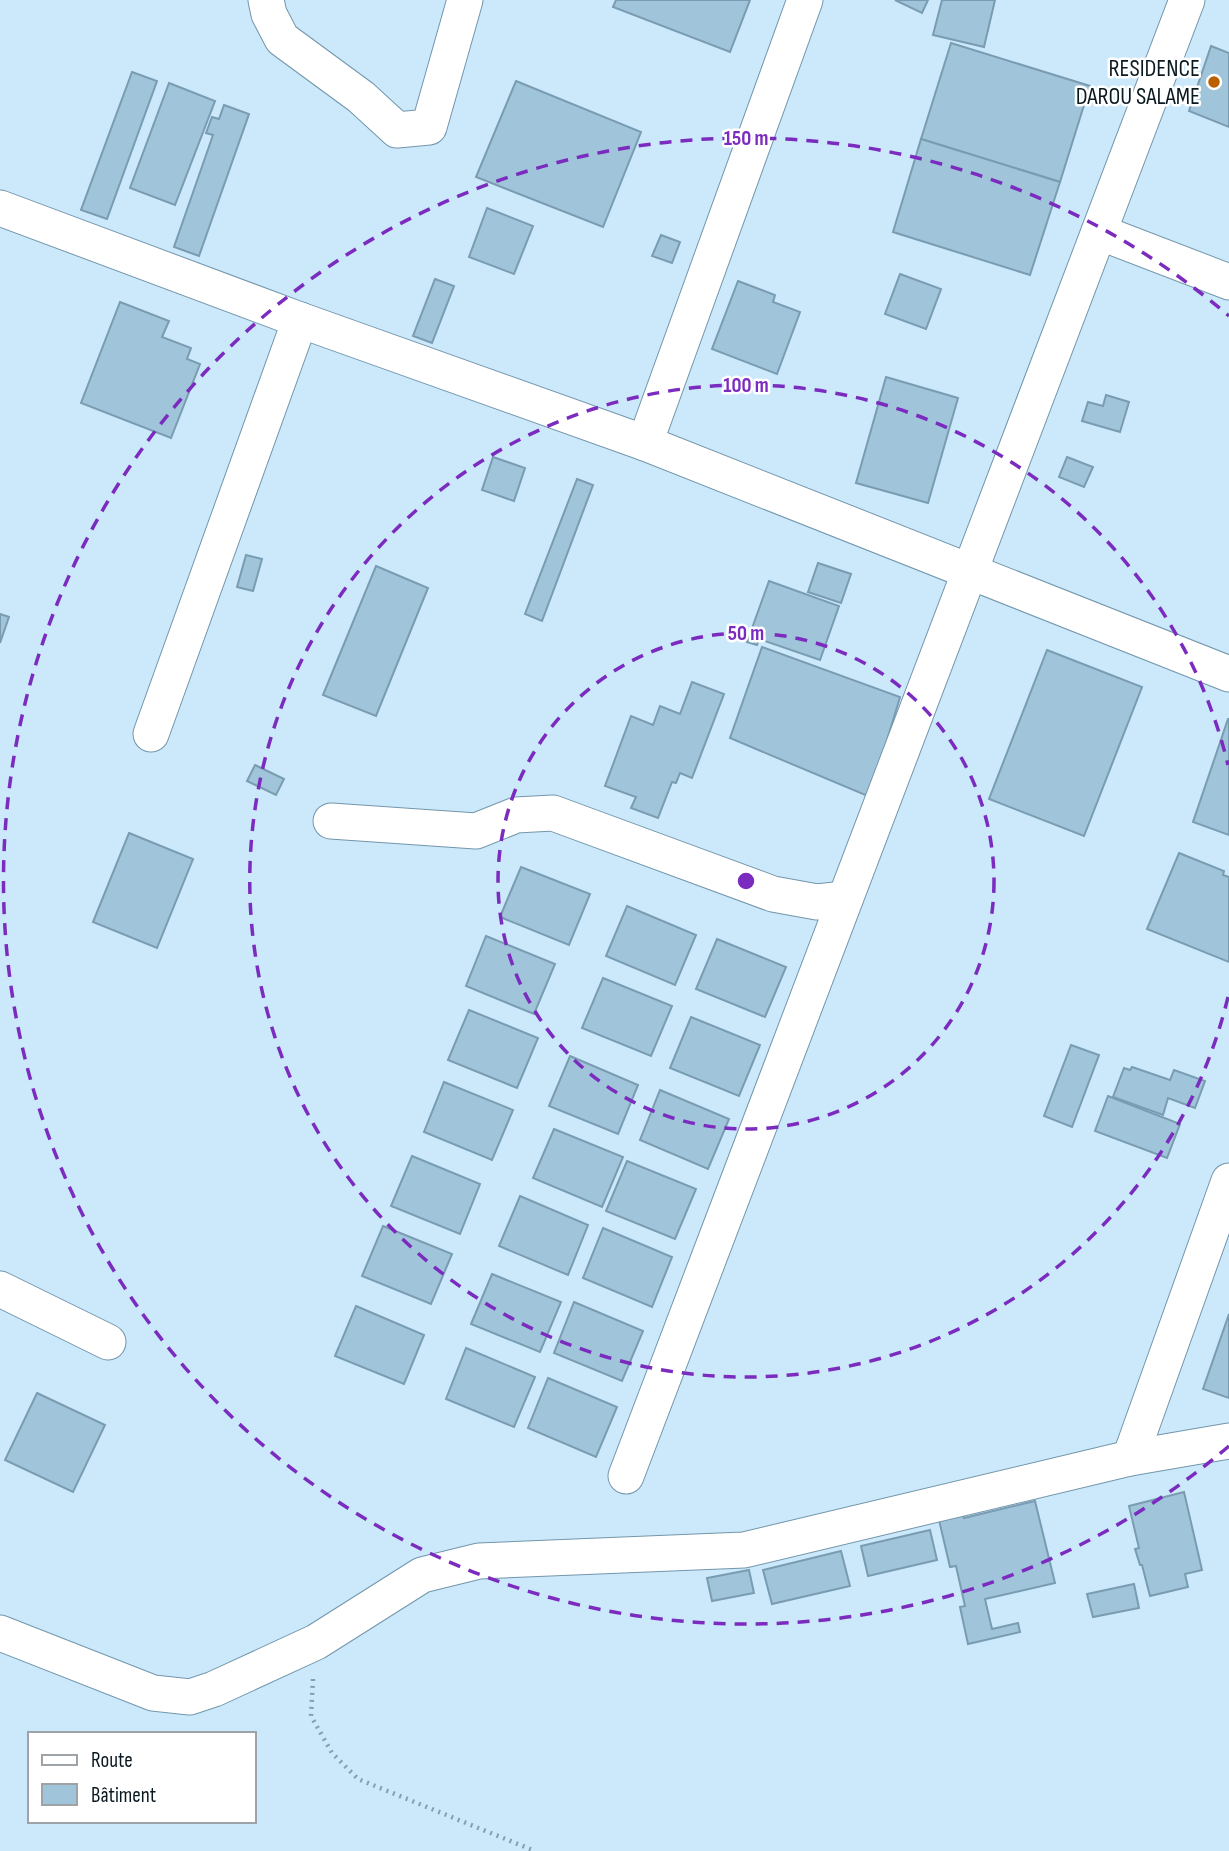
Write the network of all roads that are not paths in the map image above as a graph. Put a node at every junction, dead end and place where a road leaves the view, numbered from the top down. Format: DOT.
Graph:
graph roads {
  1 [pos="266,0"];
  2 [pos="465,0"];
  3 [pos="805,0"];
  4 [pos="1187,0"];
  5 [pos="0,208"];
  6 [pos="1099,232"];
  7 [pos="1229,282"];
  8 [pos="300,320"];
  9 [pos="645,443"];
  10 [pos="969,572"];
  11 [pos="1229,674"];
  12 [pos="150,734"];
  13 [pos="331,821"];
  14 [pos="845,900"];
  15 [pos="1229,1181"];
  16 [pos="0,1289"];
  17 [pos="108,1342"];
  18 [pos="1229,1441"];
  19 [pos="1130,1458"];
  20 [pos="626,1476"];
  21 [pos="0,1633"];
  1 -- 2 [label="street"];
  3 -- 9 [label="street"];
  4 -- 6 [label="street"];
  5 -- 8 [label="street"];
  6 -- 7 [label="street"];
  6 -- 10 [label="street"];
  8 -- 9 [label="street"];
  8 -- 12 [label="street"];
  9 -- 10 [label="street"];
  10 -- 11 [label="street"];
  10 -- 14 [label="street"];
  13 -- 14 [label="street"];
  14 -- 20 [label="street"];
  15 -- 19 [label="street"];
  16 -- 17 [label="street"];
  18 -- 19 [label="street"];
  19 -- 21 [label="street"];
}
